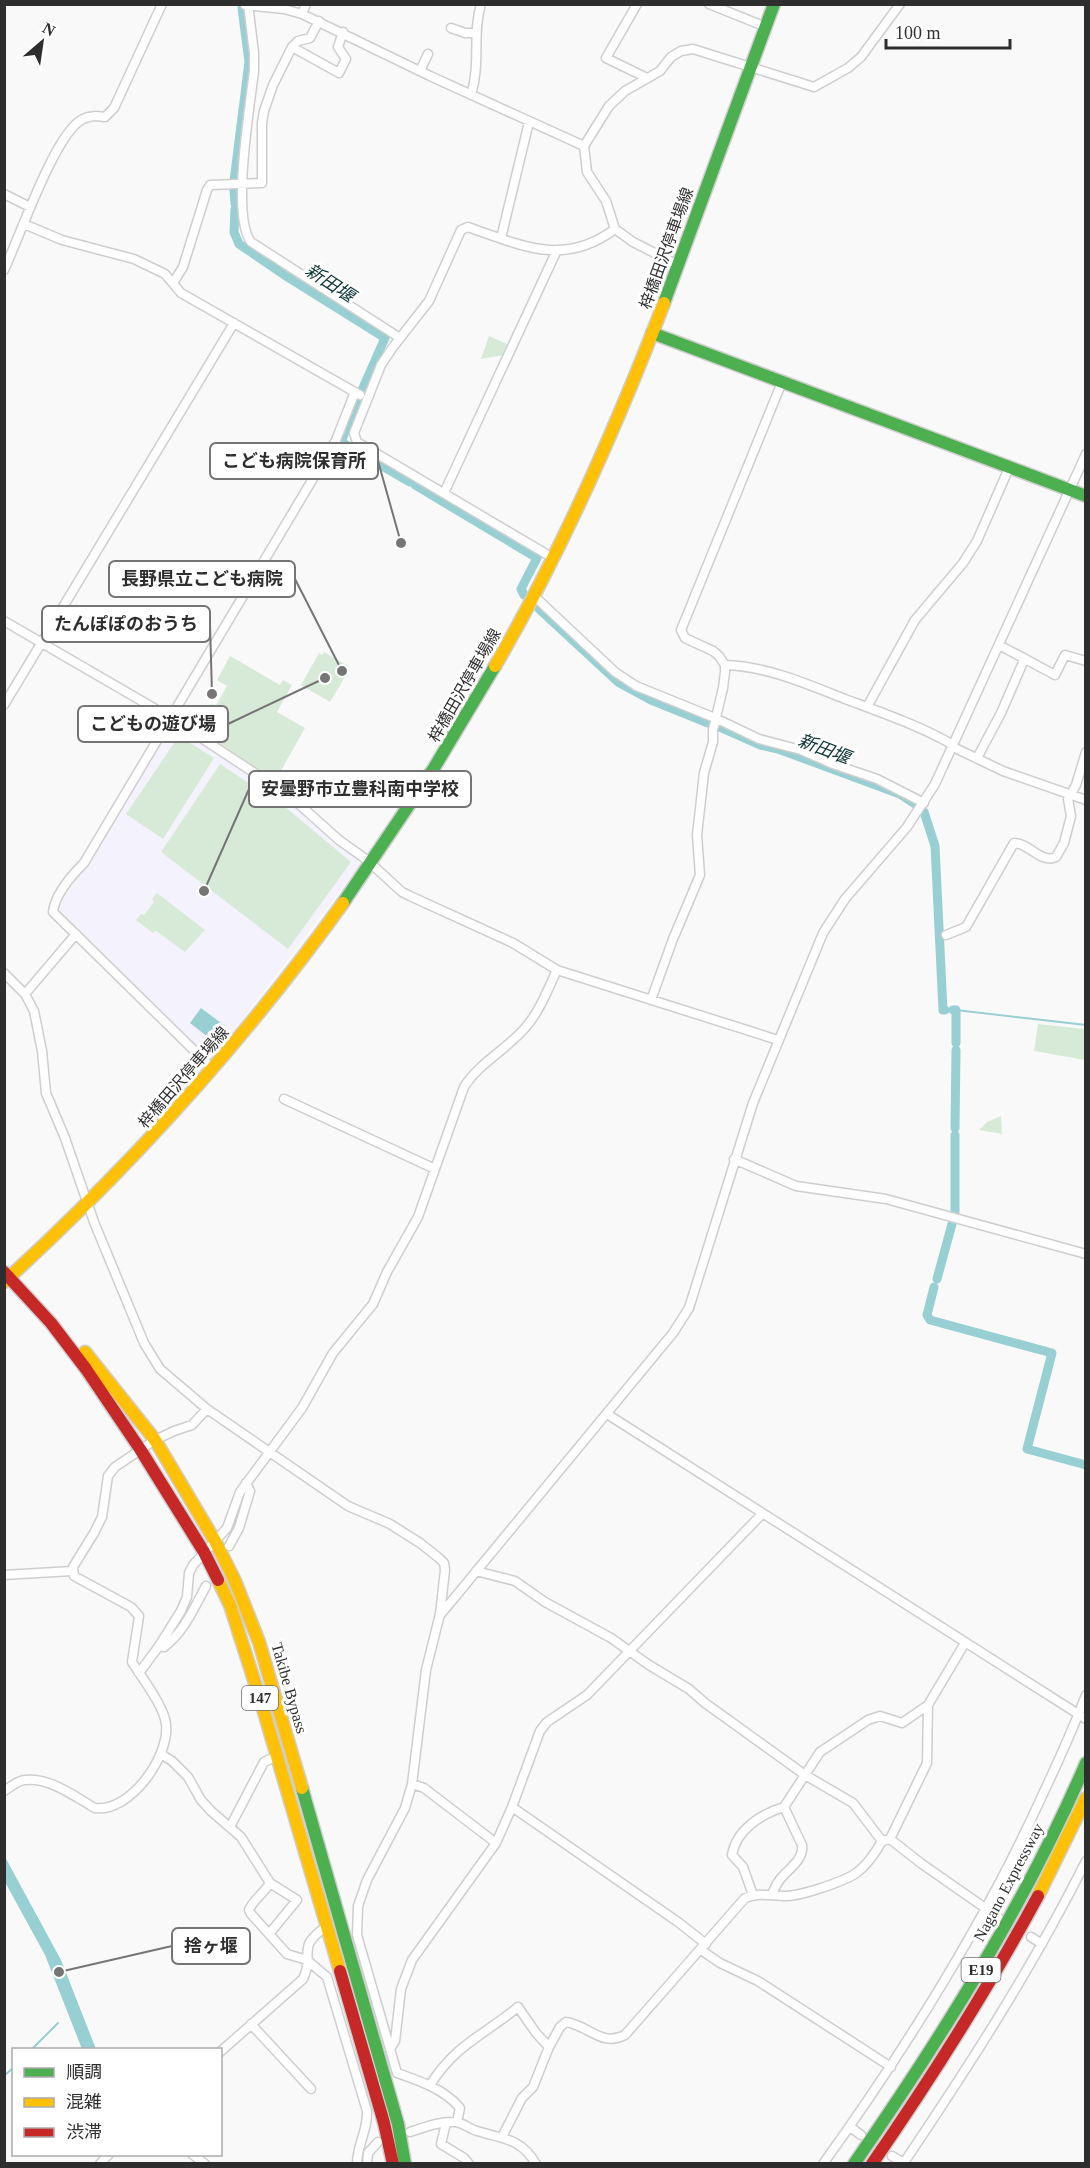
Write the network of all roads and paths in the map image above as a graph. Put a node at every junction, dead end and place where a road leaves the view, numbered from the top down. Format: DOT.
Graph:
graph roads {
  1 [pos="162,4"];
  2 [pos="306,4"];
  3 [pos="481,4"];
  4 [pos="637,4"];
  5 [pos="709,4"];
  6 [pos="774,4"];
  7 [pos="900,4"];
  8 [pos="247,5"];
  9 [pos="302,14"];
  10 [pos="319,21"];
  11 [pos="766,27"];
  12 [pos="451,28"];
  13 [pos="343,32"];
  14 [pos="476,33"];
  15 [pos="292,47"];
  16 [pos="428,54"];
  17 [pos="751,66"];
  18 [pos="420,71"];
  19 [pos="647,78"];
  20 [pos="471,95"];
  21 [pos="529,122"];
  22 [pos="584,146"];
  23 [pos="242,185"];
  24 [pos="4,194"];
  25 [pos="30,207"];
  26 [pos="24,224"];
  27 [pos="615,229"];
  28 [pos="501,238"];
  29 [pos="557,250"];
  30 [pos="678,265"];
  31 [pos="4,270"];
  32 [pos="173,284"];
  33 [pos="234,323"];
  34 [pos="652,333"];
  35 [pos="400,338"];
  36 [pos="783,382"];
  37 [pos="355,392"];
  38 [pos="368,399"];
  39 [pos="1086,454"];
  40 [pos="1010,468"];
  41 [pos="1070,490"];
  42 [pos="444,493"];
  43 [pos="1086,496"];
  44 [pos="553,558"];
  45 [pos="534,596"];
  46 [pos="4,621"];
  47 [pos="42,642"];
  48 [pos="999,645"];
  49 [pos="1024,660"];
  50 [pos="1086,661"];
  51 [pos="725,665"];
  52 [pos="4,705"];
  53 [pos="867,707"];
  54 [pos="171,718"];
  55 [pos="715,718"];
  56 [pos="952,747"];
  57 [pos="1086,752"];
  58 [pos="977,758"];
  59 [pos="1071,795"];
  60 [pos="1086,800"];
  61 [pos="924,803"];
  62 [pos="372,864"];
  63 [pos="76,934"];
  64 [pos="946,934"];
  65 [pos="557,970"];
  66 [pos="4,973"];
  67 [pos="25,994"];
  68 [pos="651,999"];
  69 [pos="778,1040"];
  70 [pos="213,1069"];
  71 [pos="284,1099"];
  72 [pos="735,1159"];
  73 [pos="435,1169"];
  74 [pos="87,1204"];
  75 [pos="1086,1254"];
  76 [pos="9,1279"];
  77 [pos="207,1409"];
  78 [pos="607,1414"];
  79 [pos="155,1440"];
  80 [pos="140,1449"];
  81 [pos="268,1452"];
  82 [pos="246,1483"];
  83 [pos="762,1514"];
  84 [pos="215,1541"];
  85 [pos="229,1546"];
  86 [pos="204,1552"];
  87 [pos="72,1571"];
  88 [pos="476,1572"];
  89 [pos="4,1575"];
  90 [pos="206,1586"];
  91 [pos="440,1614"];
  92 [pos="965,1643"];
  93 [pos="159,1646"];
  94 [pos="629,1649"];
  95 [pos="139,1673"];
  96 [pos="1086,1695"];
  97 [pos="928,1705"];
  98 [pos="1082,1717"];
  99 [pos="161,1754"];
  100 [pos="277,1756"];
  101 [pos="1086,1763"];
  102 [pos="805,1775"];
  103 [pos="412,1784"];
  104 [pos="4,1791"];
  105 [pos="1086,1798"];
  106 [pos="512,1807"];
  107 [pos="784,1807"];
  108 [pos="230,1827"];
  109 [pos="886,1840"];
  110 [pos="496,1843"];
  111 [pos="1086,1861"];
  112 [pos="270,1883"];
  113 [pos="772,1894"];
  114 [pos="753,1895"];
  115 [pos="986,1909"];
  116 [pos="348,1913"];
  117 [pos="998,1917"];
  118 [pos="327,1926"];
  119 [pos="269,1934"];
  120 [pos="1031,1937"];
  121 [pos="1042,1944"];
  122 [pos="704,1947"];
  123 [pos="307,1960"];
  124 [pos="251,2024"];
  125 [pos="549,2047"];
  126 [pos="390,2049"];
  127 [pos="222,2050"];
  128 [pos="891,2067"];
  129 [pos="430,2085"];
  130 [pos="311,2089"];
  131 [pos="446,2122"];
  132 [pos="458,2122"];
  133 [pos="850,2127"];
  134 [pos="410,2132"];
  135 [pos="861,2135"];
  136 [pos="502,2137"];
  137 [pos="378,2142"];
  138 [pos="892,2156"];
  139 [pos="357,2163"];
  140 [pos="367,2163"];
  141 [pos="393,2163"];
  142 [pos="405,2163"];
  143 [pos="469,2163"];
  144 [pos="536,2163"];
  145 [pos="823,2163"];
  146 [pos="854,2163"];
  147 [pos="872,2163"];
  148 [pos="904,2163"];
  1 -- 25 [label="street"];
  2 -- 9 [label="street"];
  3 -- 14 [label="street"];
  4 -- 19 [label="street"];
  5 -- 11 [label="street"];
  6 -- 11 [label="main road, 梓橋田沢停車場線"];
  7 -- 17 [label="street"];
  8 -- 9 [label="street"];
  8 -- 23 [label="street"];
  9 -- 10 [label="street"];
  10 -- 13 [label="street"];
  10 -- 15 [label="street"];
  11 -- 17 [label="main road, 梓橋田沢停車場線"];
  12 -- 14 [label="street"];
  13 -- 15 [label="street"];
  13 -- 18 [label="street"];
  14 -- 20 [label="street"];
  15 -- 23 [label="street"];
  16 -- 18 [label="street"];
  17 -- 19 [label="street"];
  17 -- 30 [label="main road, 梓橋田沢停車場線"];
  18 -- 20 [label="street"];
  19 -- 22 [label="street"];
  20 -- 21 [label="street"];
  21 -- 22 [label="street"];
  21 -- 28 [label="street"];
  22 -- 27 [label="street"];
  23 -- 32 [label="street"];
  23 -- 35 [label="street"];
  24 -- 25 [label="street"];
  25 -- 26 [label="street"];
  26 -- 31 [label="street"];
  26 -- 32 [label="street"];
  27 -- 29 [label="street"];
  27 -- 30 [label="street"];
  28 -- 29 [label="street"];
  28 -- 35 [label="street"];
  29 -- 42 [label="street"];
  30 -- 34 [label="main road, 梓橋田沢停車場線"];
  32 -- 33 [label="street"];
  33 -- 37 [label="street"];
  33 -- 47 [label="street"];
  34 -- 36 [label="main road"];
  34 -- 44 [label="main road, 梓橋田沢停車場線"];
  35 -- 38 [label="street"];
  36 -- 40 [label="main road"];
  36 -- 51 [label="street"];
  37 -- 38 [label="street"];
  37 -- 54 [label="street"];
  38 -- 42 [label="street"];
  39 -- 41 [label="street"];
  40 -- 41 [label="main road"];
  40 -- 53 [label="street"];
  41 -- 43 [label="main road"];
  41 -- 48 [label="street"];
  42 -- 44 [label="street"];
  44 -- 45 [label="main road, 梓橋田沢停車場線"];
  45 -- 55 [label="street"];
  45 -- 62 [label="main road, 梓橋田沢停車場線"];
  46 -- 47 [label="street"];
  47 -- 52 [label="street"];
  47 -- 54 [label="street"];
  48 -- 49 [label="street"];
  48 -- 56 [label="street"];
  49 -- 50 [label="street"];
  49 -- 58 [label="street"];
  51 -- 53 [label="street"];
  51 -- 55 [label="street"];
  53 -- 56 [label="street"];
  54 -- 62 [label="street"];
  54 -- 63 [label="street"];
  55 -- 61 [label="street"];
  55 -- 68 [label="street"];
  56 -- 58 [label="street"];
  56 -- 61 [label="street"];
  57 -- 59 [label="street"];
  58 -- 59 [label="street"];
  59 -- 60 [label="street"];
  59 -- 64 [label="street"];
  61 -- 69 [label="street"];
  62 -- 65 [label="street"];
  62 -- 70 [label="main road, 梓橋田沢停車場線"];
  63 -- 67 [label="street"];
  63 -- 70 [label="street"];
  65 -- 68 [label="street"];
  65 -- 73 [label="street"];
  66 -- 67 [label="street"];
  67 -- 74 [label="street"];
  68 -- 69 [label="street"];
  69 -- 72 [label="street"];
  70 -- 74 [label="main road, 梓橋田沢停車場線"];
  71 -- 73 [label="street"];
  72 -- 75 [label="street"];
  72 -- 78 [label="street"];
  73 -- 81 [label="street"];
  74 -- 76 [label="main road, 梓橋田沢停車場線"];
  74 -- 77 [label="street"];
  76 -- 79 [label="main road, Takibe Bypass / 147"];
  76 -- 80 [label="main road, Takibe Bypass / 147"];
  77 -- 79 [label="street"];
  77 -- 81 [label="street"];
  78 -- 83 [label="street"];
  78 -- 88 [label="street"];
  79 -- 80 [label="street"];
  79 -- 84 [label="main road, Takibe Bypass / 147"];
  80 -- 86 [label="main road, Takibe Bypass / 147"];
  80 -- 87 [label="street"];
  81 -- 82 [label="street"];
  81 -- 91 [label="street"];
  82 -- 84 [label="street"];
  82 -- 85 [label="street"];
  83 -- 92 [label="street"];
  83 -- 94 [label="street"];
  84 -- 86 [label="street"];
  84 -- 116 [label="main road, Takibe Bypass / 147"];
  86 -- 93 [label="street"];
  86 -- 100 [label="main road, Takibe Bypass / 147"];
  87 -- 89 [label="street"];
  87 -- 95 [label="street"];
  88 -- 91 [label="street"];
  88 -- 94 [label="street"];
  90 -- 93 [label="street"];
  91 -- 103 [label="street"];
  92 -- 97 [label="street"];
  92 -- 98 [label="street"];
  93 -- 95 [label="street"];
  94 -- 102 [label="street"];
  94 -- 106 [label="street"];
  95 -- 99 [label="street"];
  96 -- 98 [label="street"];
  97 -- 102 [label="street"];
  97 -- 109 [label="street"];
  98 -- 115 [label="street"];
  99 -- 104 [label="street"];
  99 -- 108 [label="street"];
  100 -- 108 [label="street"];
  100 -- 118 [label="main road, Takibe Bypass / 147"];
  101 -- 146 [label="main road, Nagano Expressway / E19"];
  102 -- 107 [label="street"];
  102 -- 109 [label="street"];
  103 -- 110 [label="street"];
  103 -- 116 [label="street"];
  105 -- 147 [label="main road, Nagano Expressway / E19"];
  106 -- 110 [label="street"];
  106 -- 122 [label="street"];
  107 -- 113 [label="street"];
  107 -- 114 [label="street"];
  108 -- 112 [label="street"];
  109 -- 113 [label="street"];
  109 -- 115 [label="street"];
  110 -- 126 [label="street"];
  111 -- 121 [label="street"];
  112 -- 119 [label="street"];
  112 -- 119 [label="street"];
  113 -- 114 [label="street"];
  114 -- 122 [label="street"];
  115 -- 117 [label="street"];
  115 -- 128 [label="street"];
  116 -- 118 [label="street"];
  116 -- 126 [label="street"];
  116 -- 142 [label="main road, Takibe Bypass / 147"];
  118 -- 123 [label="street"];
  118 -- 141 [label="main road, Takibe Bypass / 147"];
  119 -- 123 [label="street"];
  120 -- 121 [label="street"];
  121 -- 148 [label="street"];
  122 -- 125 [label="street"];
  122 -- 128 [label="street"];
  123 -- 124 [label="street"];
  123 -- 139 [label="street"];
  124 -- 127 [label="street"];
  124 -- 130 [label="street"];
  125 -- 129 [label="street"];
  125 -- 136 [label="street"];
  126 -- 129 [label="street"];
  128 -- 133 [label="street"];
  129 -- 132 [label="street"];
  131 -- 132 [label="street"];
  131 -- 134 [label="street"];
  131 -- 143 [label="street"];
  132 -- 136 [label="street"];
  133 -- 135 [label="street"];
  133 -- 145 [label="street"];
  136 -- 144 [label="street"];
  137 -- 140 [label="street"];
  138 -- 148 [label="street"];
}
